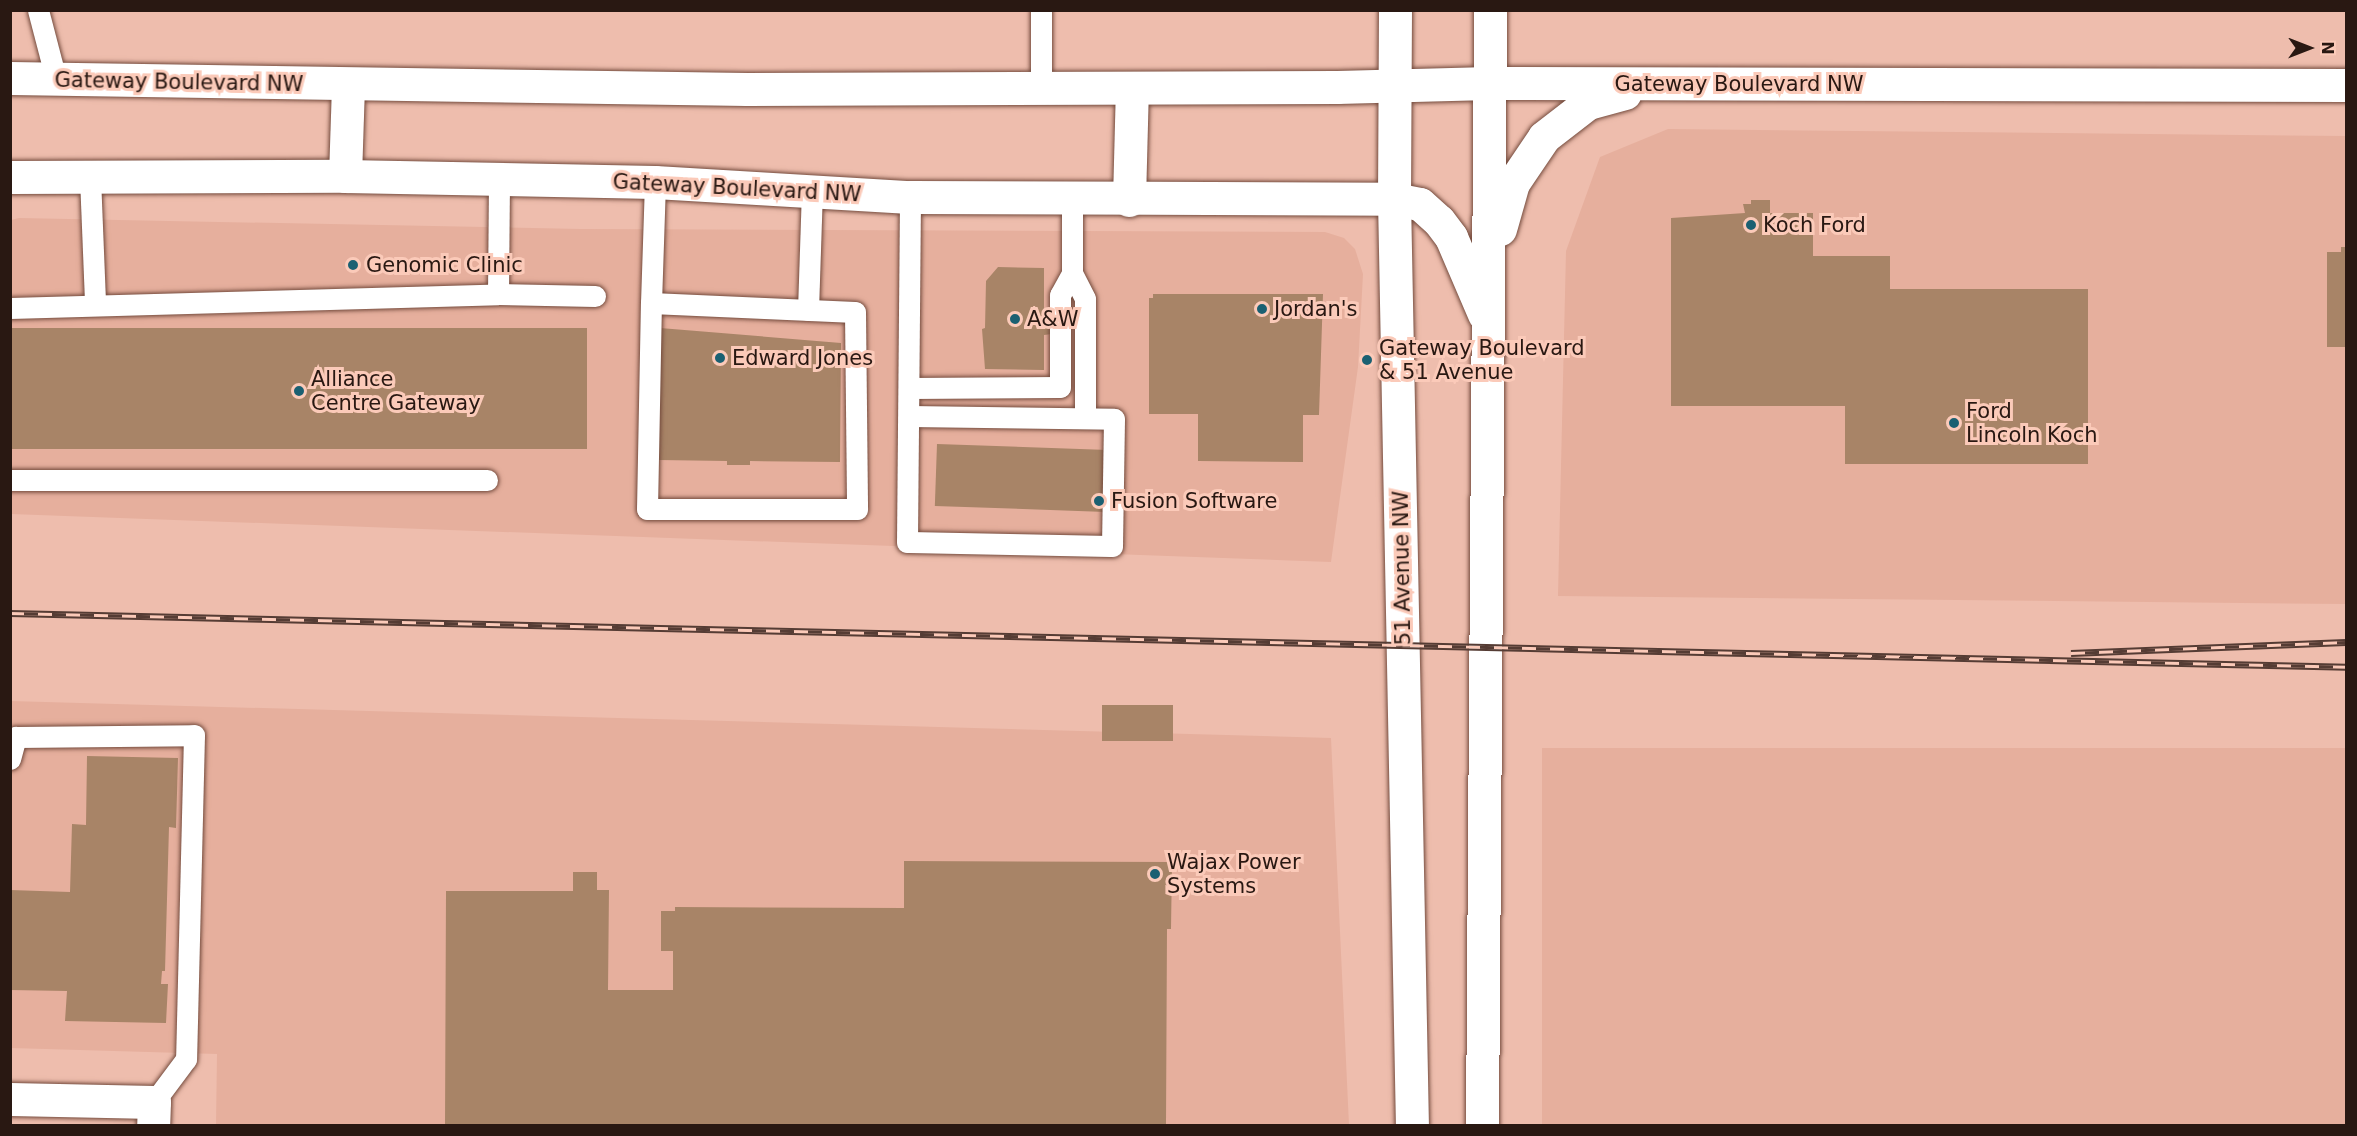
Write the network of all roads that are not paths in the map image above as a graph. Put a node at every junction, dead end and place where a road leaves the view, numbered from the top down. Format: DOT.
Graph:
graph roads {
  1 [pos="38,10"];
  2 [pos="1041,10"];
  3 [pos="1395,10"];
  4 [pos="1490,10"];
  5 [pos="10,78"];
  6 [pos="56,79"];
  7 [pos="1489,83"];
  8 [pos="2346,85"];
  9 [pos="348,86"];
  10 [pos="1394,86"];
  11 [pos="1650,86"];
  12 [pos="1041,89"];
  13 [pos="1132,89"];
  14 [pos="345,176"];
  15 [pos="10,177"];
  16 [pos="90,177"];
  17 [pos="499,180"];
  18 [pos="656,182"];
  19 [pos="812,192"];
  20 [pos="910,197"];
  21 [pos="1072,199"];
  22 [pos="1394,199"];
  23 [pos="1129,200"];
  24 [pos="1072,273"];
  25 [pos="498,294"];
  26 [pos="595,296"];
  27 [pos="95,302"];
  28 [pos="651,303"];
  29 [pos="10,308"];
  30 [pos="808,310"];
  31 [pos="1489,327"];
  32 [pos="909,388"];
  33 [pos="909,416"];
  34 [pos="1084,418"];
  35 [pos="10,480"];
  36 [pos="487,480"];
  37 [pos="10,759"];
  38 [pos="10,1099"];
  39 [pos="154,1114"];
  40 [pos="1412,1125"];
  41 [pos="1482,1125"];
  1 -- 6 [label="lane"];
  2 -- 12 [label="lane"];
  3 -- 10 [label="main road, 51 Avenue NW"];
  4 -- 7 [label="main road"];
  5 -- 6 [label="main road, Gateway Boulevard NW"];
  6 -- 9 [label="main road, Gateway Boulevard NW"];
  7 -- 10 [label="main road, Gateway Boulevard NW"];
  7 -- 11 [label="main road, Gateway Boulevard NW"];
  7 -- 31 [label="main road"];
  8 -- 11 [label="main road, Gateway Boulevard NW"];
  9 -- 12 [label="main road, Gateway Boulevard NW"];
  9 -- 14 [label="main road"];
  10 -- 13 [label="main road, Gateway Boulevard NW"];
  10 -- 22 [label="main road, 51 Avenue NW"];
  11 -- 31 [label="main road"];
  12 -- 13 [label="main road, Gateway Boulevard NW"];
  13 -- 23 [label="main road"];
  14 -- 16 [label="main road, Gateway Boulevard NW"];
  14 -- 17 [label="main road, Gateway Boulevard NW"];
  15 -- 16 [label="main road, Gateway Boulevard NW"];
  16 -- 27 [label="lane"];
  17 -- 18 [label="main road, Gateway Boulevard NW"];
  17 -- 25 [label="lane"];
  18 -- 19 [label="main road, Gateway Boulevard NW"];
  18 -- 28 [label="lane"];
  19 -- 20 [label="main road, Gateway Boulevard NW"];
  19 -- 30 [label="lane"];
  20 -- 21 [label="main road, Gateway Boulevard NW"];
  20 -- 32 [label="lane"];
  21 -- 23 [label="main road, Gateway Boulevard NW"];
  21 -- 24 [label="lane"];
  22 -- 23 [label="main road, Gateway Boulevard NW"];
  22 -- 31 [label="main road, Gateway Boulevard NW"];
  22 -- 40 [label="main road, 51 Avenue NW"];
  24 -- 32 [label="lane"];
  24 -- 34 [label="lane"];
  25 -- 26 [label="lane"];
  25 -- 27 [label="lane"];
  27 -- 29 [label="lane"];
  28 -- 30 [label="lane"];
  28 -- 30 [label="lane"];
  31 -- 41 [label="main road"];
  32 -- 33 [label="lane"];
  33 -- 34 [label="lane"];
  33 -- 34 [label="lane"];
  35 -- 36 [label="lane"];
  37 -- 39 [label="lane"];
  38 -- 39 [label="main road"];
}
